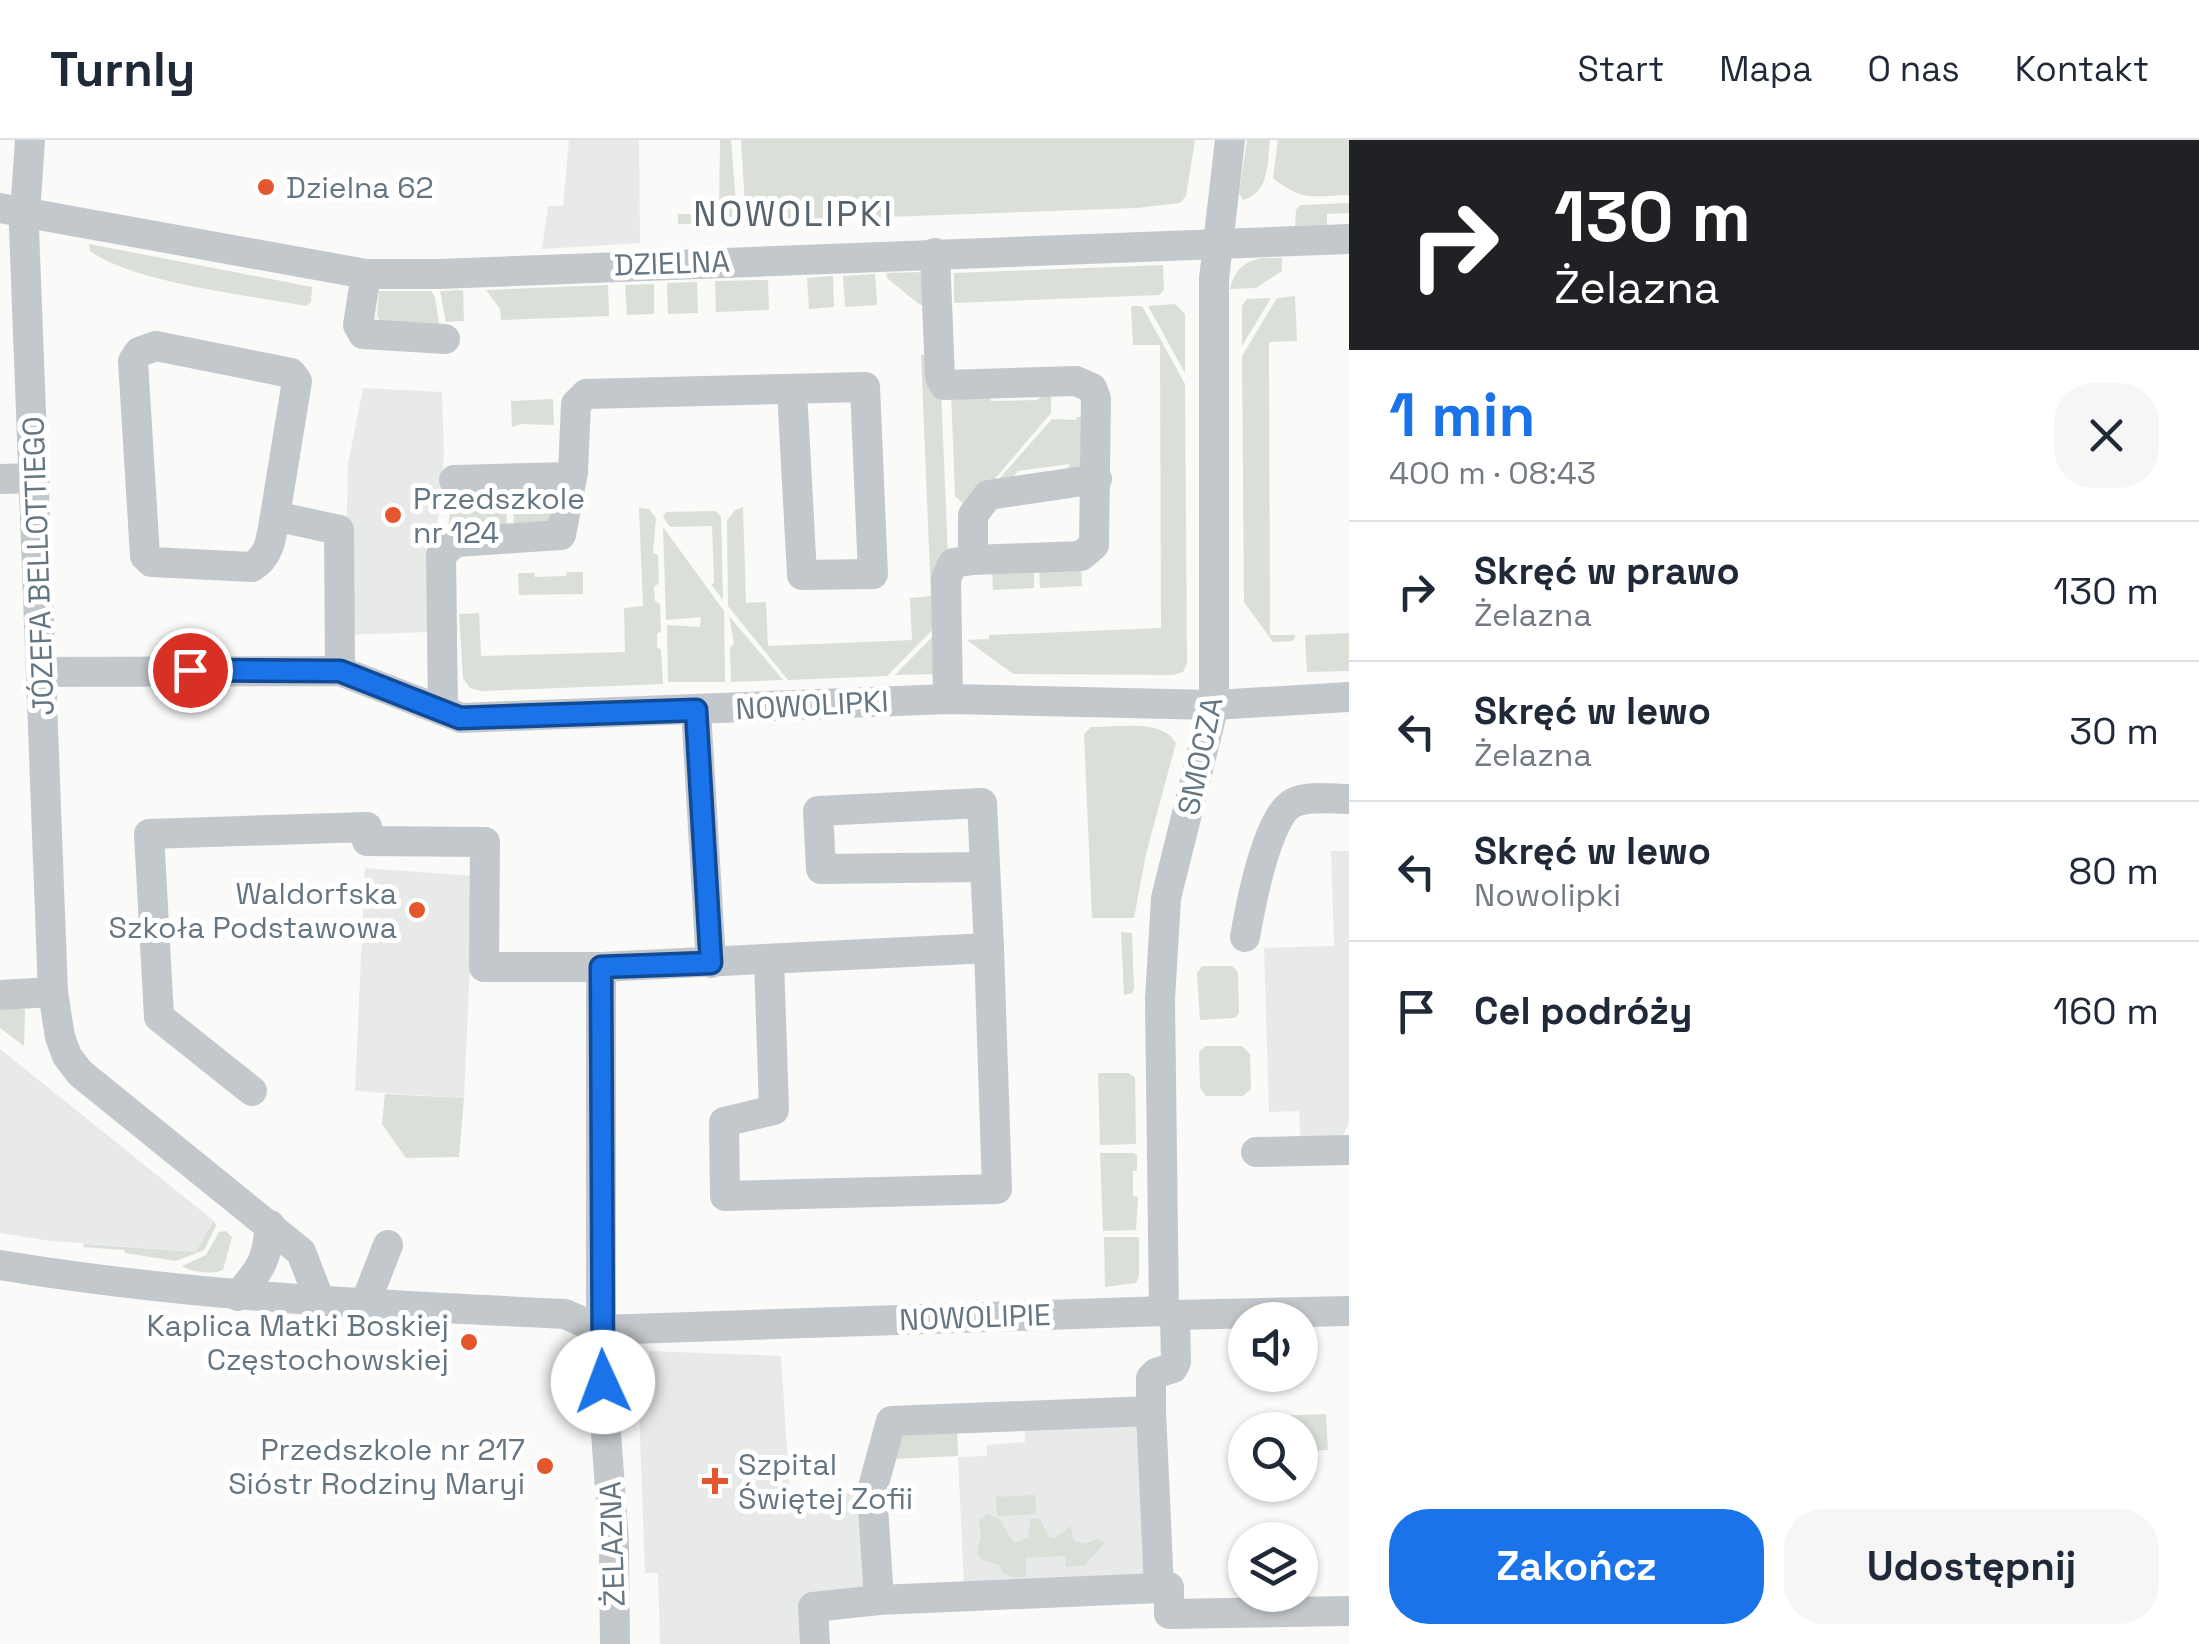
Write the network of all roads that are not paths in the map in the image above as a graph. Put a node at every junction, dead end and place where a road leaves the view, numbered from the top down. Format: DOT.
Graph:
graph roads {
  1 [pos="30,140"];
  2 [pos="1230,140"];
  3 [pos="12,210"];
  4 [pos="1349,239"];
  5 [pos="1216,244"];
  6 [pos="935,253"];
  7 [pos="366,274"];
  8 [pos="445,339"];
  9 [pos="792,390"];
  10 [pos="572,477"];
  11 [pos="35,478"];
  12 [pos="0,479"];
  13 [pos="454,480"];
  14 [pos="1096,480"];
  15 [pos="275,516"];
  16 [pos="973,560"];
  17 [pos="340,671"];
  18 [pos="43,672"];
  19 [pos="1349,698"];
  20 [pos="948,699"];
  21 [pos="1214,705"];
  22 [pos="442,709"];
  23 [pos="696,710"];
  24 [pos="1349,799"];
  25 [pos="984,867"];
  26 [pos="1245,937"];
  27 [pos="989,948"];
  28 [pos="769,960"];
  29 [pos="711,963"];
  30 [pos="601,967"];
  31 [pos="53,992"];
  32 [pos="0,995"];
  33 [pos="252,1091"];
  34 [pos="1349,1150"];
  35 [pos="1256,1152"];
  36 [pos="270,1225"];
  37 [pos="388,1245"];
  38 [pos="0,1265"];
  39 [pos="238,1296"];
  40 [pos="320,1301"];
  41 [pos="365,1304"];
  42 [pos="1349,1310"];
  43 [pos="1170,1313"];
  44 [pos="601,1330"];
  45 [pos="1151,1411"];
  46 [pos="879,1600"];
  47 [pos="1349,1611"];
  48 [pos="1166,1615"];
  49 [pos="615,1644"];
  50 [pos="815,1644"];
  1 -- 3 [label="street, JÓZEFA BELLOTTIEGO"];
  2 -- 5 [label="street, SMOCZA"];
  3 -- 7 [label="street, DZIELNA"];
  3 -- 11 [label="street, JÓZEFA BELLOTTIEGO"];
  4 -- 5 [label="street, DZIELNA"];
  5 -- 6 [label="street, DZIELNA"];
  5 -- 21 [label="street, SMOCZA"];
  6 -- 7 [label="street, DZIELNA"];
  6 -- 14 [label="street"];
  7 -- 8 [label="street"];
  9 -- 9 [label="street"];
  9 -- 10 [label="street"];
  10 -- 13 [label="street"];
  10 -- 22 [label="street"];
  11 -- 12 [label="street"];
  11 -- 18 [label="street, JÓZEFA BELLOTTIEGO"];
  14 -- 16 [label="street"];
  14 -- 16 [label="street"];
  15 -- 15 [label="street"];
  15 -- 17 [label="street"];
  16 -- 20 [label="street"];
  17 -- 18 [label="street, NOWOLIPKI"];
  17 -- 22 [label="street, NOWOLIPKI"];
  18 -- 31 [label="street, JÓZEFA BELLOTTIEGO"];
  19 -- 21 [label="street, NOWOLIPKI"];
  20 -- 21 [label="street, NOWOLIPKI"];
  20 -- 23 [label="street, NOWOLIPKI"];
  21 -- 43 [label="street, SMOCZA"];
  22 -- 23 [label="street, NOWOLIPKI"];
  23 -- 29 [label="street"];
  24 -- 26 [label="street"];
  25 -- 25 [label="street"];
  25 -- 27 [label="street"];
  27 -- 28 [label="street"];
  27 -- 28 [label="street"];
  28 -- 29 [label="street"];
  29 -- 30 [label="street"];
  30 -- 33 [label="street"];
  30 -- 44 [label="street, ŻELAZNA"];
  31 -- 32 [label="street"];
  31 -- 36 [label="street, JÓZEFA BELLOTTIEGO"];
  34 -- 35 [label="street"];
  36 -- 39 [label="street"];
  36 -- 40 [label="street, JÓZEFA BELLOTTIEGO"];
  37 -- 41 [label="street"];
  38 -- 39 [label="street"];
  39 -- 40 [label="street"];
  40 -- 41 [label="street"];
  41 -- 44 [label="street"];
  42 -- 43 [label="street, NOWOLIPIE"];
  43 -- 44 [label="street, NOWOLIPIE"];
  43 -- 45 [label="street, SMOCZA"];
  44 -- 49 [label="street, ŻELAZNA"];
  45 -- 46 [label="street"];
  45 -- 48 [label="street"];
  46 -- 48 [label="street"];
  46 -- 50 [label="street"];
  47 -- 48 [label="street"];
}
